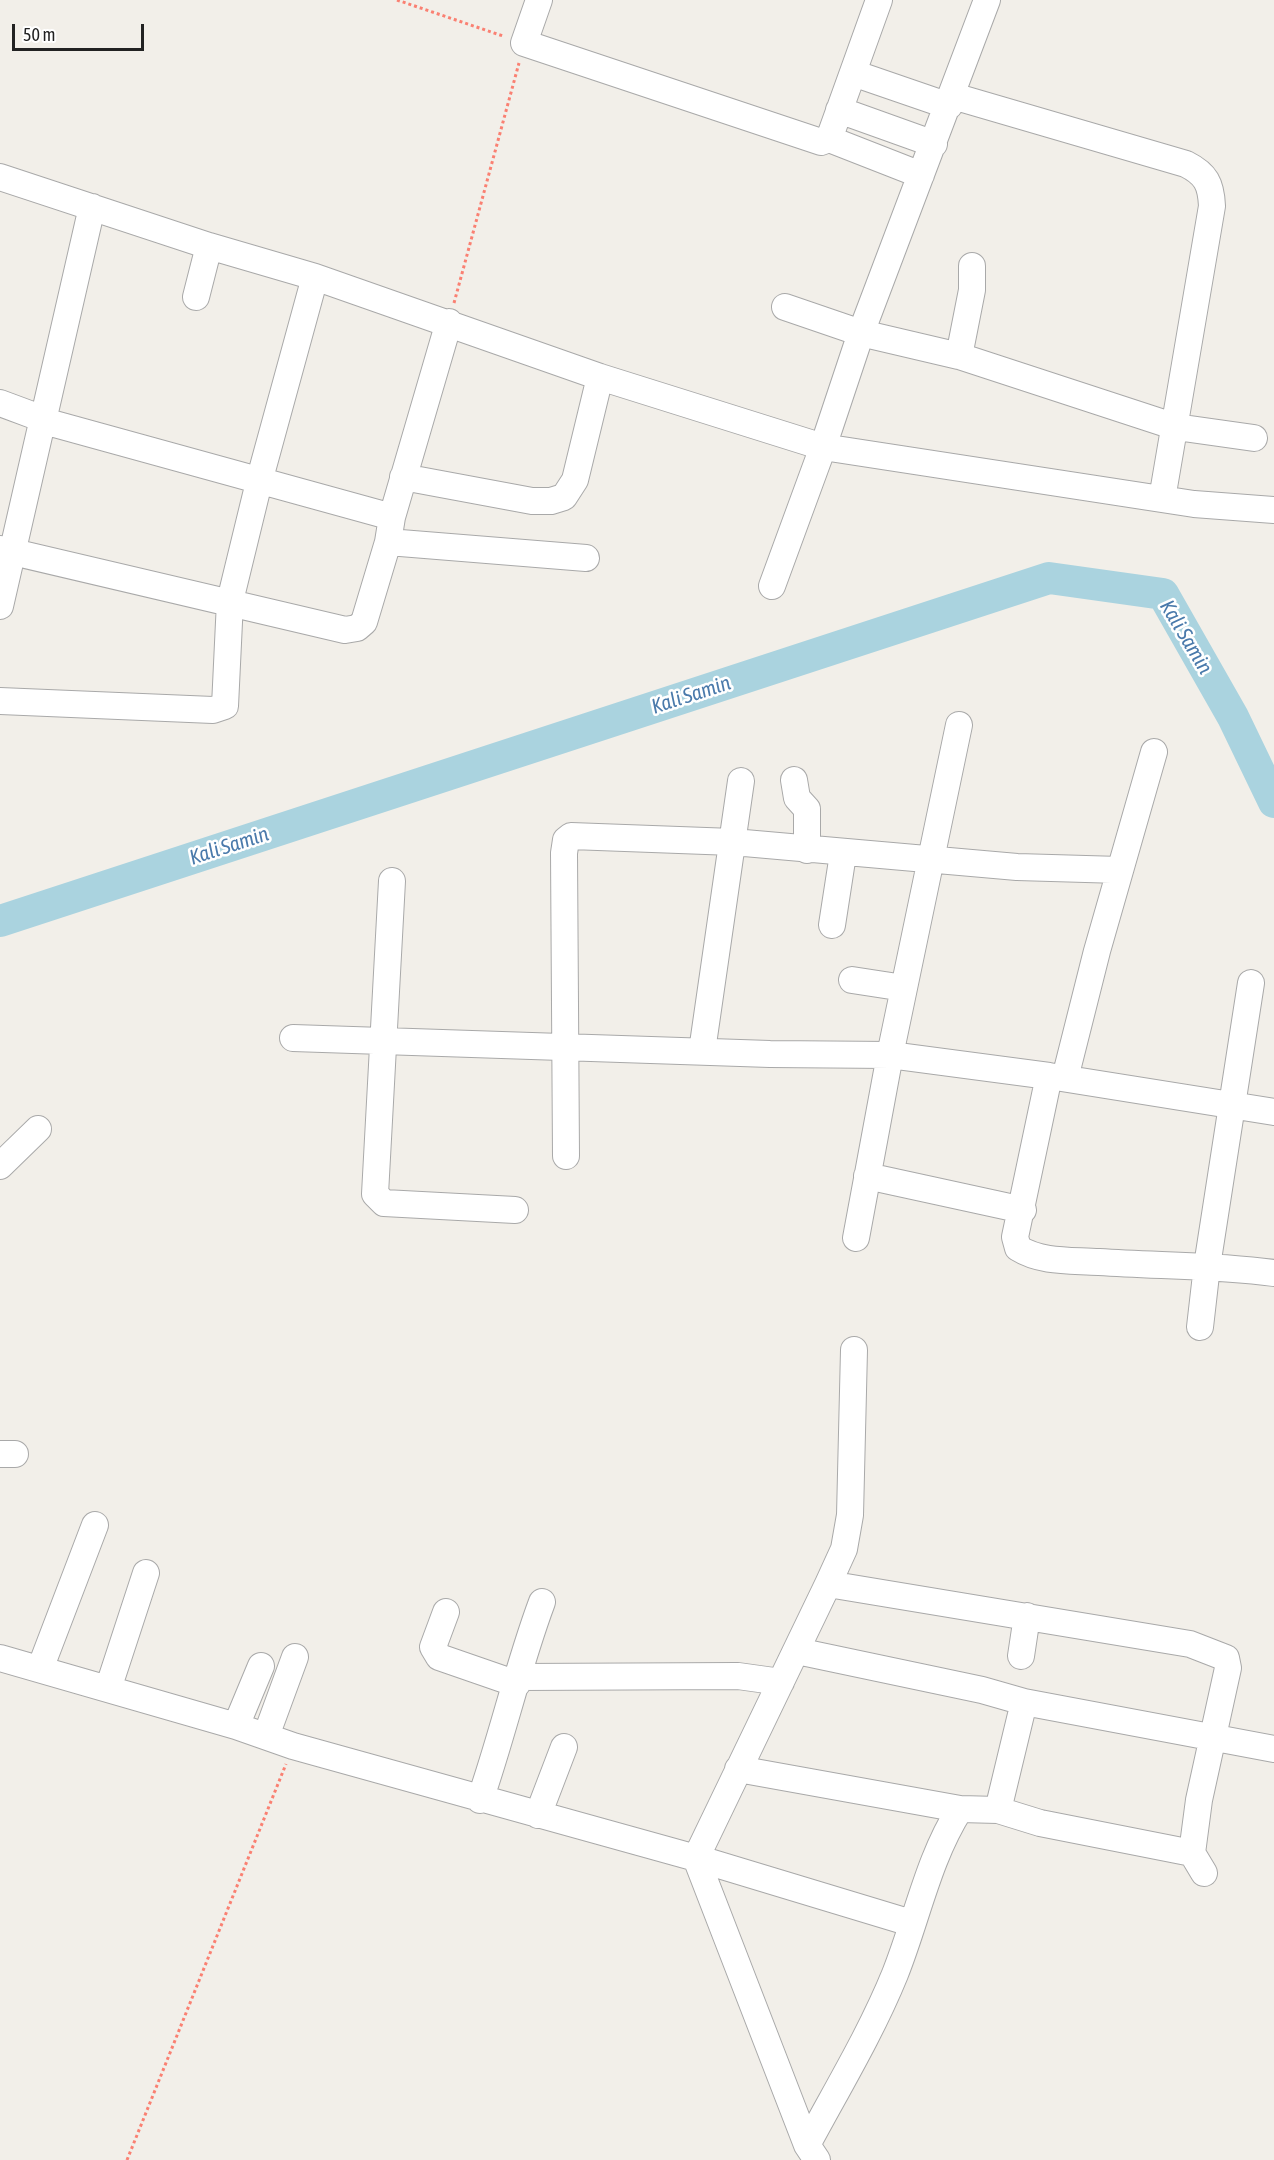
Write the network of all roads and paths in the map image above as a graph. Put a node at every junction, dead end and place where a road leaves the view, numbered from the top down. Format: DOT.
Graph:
graph roads {
  1 [pos="397,0"];
  2 [pos="538,0"];
  3 [pos="879,0"];
  4 [pos="980,2"];
  5 [pos="524,43"];
  6 [pos="853,73"];
  7 [pos="951,101"];
  8 [pos="840,110"];
  9 [pos="829,139"];
  10 [pos="934,144"];
  11 [pos="921,175"];
  12 [pos="0,177"];
  13 [pos="92,207"];
  14 [pos="209,246"];
  15 [pos="972,266"];
  16 [pos="315,277"];
  17 [pos="196,297"];
  18 [pos="785,308"];
  19 [pos="449,322"];
  20 [pos="861,333"];
  21 [pos="959,356"];
  22 [pos="600,377"];
  23 [pos="0,403"];
  24 [pos="43,419"];
  25 [pos="1176,428"];
  26 [pos="1254,438"];
  27 [pos="823,447"];
  28 [pos="403,477"];
  29 [pos="260,478"];
  30 [pos="1162,499"];
  31 [pos="1274,510"];
  32 [pos="392,517"];
  33 [pos="388,542"];
  34 [pos="6,550"];
  35 [pos="586,558"];
  36 [pos="772,586"];
  37 [pos="230,601"];
  38 [pos="0,606"];
  39 [pos="0,701"];
  40 [pos="959,725"];
  41 [pos="1154,752"];
  42 [pos="794,780"];
  43 [pos="741,781"];
  44 [pos="733,842"];
  45 [pos="807,850"];
  46 [pos="843,854"];
  47 [pos="929,861"];
  48 [pos="1120,870"];
  49 [pos="392,881"];
  50 [pos="832,925"];
  51 [pos="852,980"];
  52 [pos="1251,983"];
  53 [pos="904,988"];
  54 [pos="293,1038"];
  55 [pos="382,1042"];
  56 [pos="564,1047"];
  57 [pos="702,1051"];
  58 [pos="890,1055"];
  59 [pos="1057,1077"];
  60 [pos="1232,1105"];
  61 [pos="1274,1112"];
  62 [pos="38,1129"];
  63 [pos="566,1156"];
  64 [pos="0,1166"];
  65 [pos="867,1176"];
  66 [pos="514,1210"];
  67 [pos="1023,1210"];
  68 [pos="856,1238"];
  69 [pos="1207,1266"];
  70 [pos="1274,1273"];
  71 [pos="1200,1327"];
  72 [pos="854,1350"];
  73 [pos="95,1526"];
  74 [pos="146,1573"];
  75 [pos="828,1584"];
  76 [pos="542,1602"];
  77 [pos="446,1612"];
  78 [pos="1027,1616"];
  79 [pos="797,1651"];
  80 [pos="1021,1656"];
  81 [pos="295,1657"];
  82 [pos="0,1658"];
  83 [pos="261,1666"];
  84 [pos="40,1669"];
  85 [pos="518,1681"];
  86 [pos="781,1682"];
  87 [pos="108,1689"];
  88 [pos="1024,1702"];
  89 [pos="236,1726"];
  90 [pos="266,1736"];
  91 [pos="1213,1738"];
  92 [pos="293,1746"];
  93 [pos="564,1747"];
  94 [pos="1274,1749"];
  95 [pos="738,1769"];
  96 [pos="480,1800"];
  97 [pos="960,1809"];
  98 [pos="998,1810"];
  99 [pos="538,1815"];
  100 [pos="696,1858"];
  101 [pos="911,1923"];
  102 [pos="812,2152"];
  103 [pos="127,2160"];
  1 -- 5 [label="path"];
  2 -- 5 [label="street"];
  3 -- 6 [label="street"];
  4 -- 7 [label="street"];
  5 -- 9 [label="street"];
  5 -- 19 [label="path"];
  6 -- 7 [label="street"];
  6 -- 8 [label="street"];
  7 -- 10 [label="street"];
  7 -- 25 [label="street"];
  8 -- 9 [label="street"];
  8 -- 10 [label="street"];
  9 -- 11 [label="street"];
  10 -- 11 [label="street"];
  11 -- 20 [label="street"];
  12 -- 13 [label="street"];
  13 -- 14 [label="street"];
  13 -- 24 [label="street"];
  14 -- 16 [label="street"];
  14 -- 17 [label="street"];
  15 -- 21 [label="street"];
  16 -- 19 [label="street"];
  16 -- 29 [label="street"];
  18 -- 20 [label="street"];
  19 -- 22 [label="street"];
  19 -- 28 [label="street"];
  20 -- 21 [label="street"];
  20 -- 27 [label="street"];
  21 -- 25 [label="street"];
  22 -- 27 [label="street"];
  22 -- 28 [label="street"];
  23 -- 24 [label="street"];
  24 -- 29 [label="street"];
  24 -- 34 [label="street"];
  25 -- 26 [label="street"];
  25 -- 30 [label="street"];
  27 -- 30 [label="street"];
  27 -- 36 [label="street"];
  28 -- 32 [label="street"];
  29 -- 32 [label="street"];
  29 -- 37 [label="street"];
  30 -- 31 [label="street"];
  32 -- 33 [label="street"];
  33 -- 35 [label="street"];
  33 -- 37 [label="street"];
  34 -- 37 [label="street"];
  34 -- 38 [label="street"];
  37 -- 39 [label="street"];
  40 -- 47 [label="street"];
  41 -- 48 [label="street"];
  42 -- 45 [label="street"];
  43 -- 44 [label="street"];
  44 -- 45 [label="street"];
  44 -- 56 [label="street"];
  44 -- 57 [label="street"];
  45 -- 46 [label="street"];
  46 -- 47 [label="street"];
  46 -- 50 [label="street"];
  47 -- 48 [label="street"];
  47 -- 53 [label="street"];
  48 -- 59 [label="street"];
  49 -- 55 [label="street"];
  51 -- 53 [label="street"];
  52 -- 60 [label="street"];
  53 -- 58 [label="street"];
  54 -- 55 [label="street"];
  55 -- 56 [label="street"];
  55 -- 66 [label="street"];
  56 -- 57 [label="street"];
  56 -- 63 [label="street"];
  57 -- 58 [label="street"];
  58 -- 59 [label="street"];
  58 -- 65 [label="street"];
  59 -- 60 [label="street"];
  59 -- 67 [label="street"];
  60 -- 61 [label="street"];
  60 -- 69 [label="street"];
  62 -- 64 [label="street"];
  65 -- 67 [label="street"];
  65 -- 68 [label="street"];
  67 -- 69 [label="street"];
  69 -- 70 [label="street"];
  69 -- 71 [label="street"];
  72 -- 75 [label="street"];
  73 -- 84 [label="street"];
  74 -- 87 [label="street"];
  75 -- 78 [label="street"];
  75 -- 79 [label="street"];
  76 -- 85 [label="street"];
  77 -- 85 [label="street"];
  78 -- 80 [label="street"];
  78 -- 91 [label="street"];
  79 -- 86 [label="street"];
  79 -- 88 [label="street"];
  81 -- 90 [label="street"];
  82 -- 84 [label="street"];
  83 -- 89 [label="street"];
  84 -- 87 [label="street"];
  85 -- 86 [label="street"];
  85 -- 96 [label="street"];
  86 -- 95 [label="street"];
  87 -- 89 [label="street"];
  88 -- 91 [label="street"];
  88 -- 98 [label="street"];
  89 -- 90 [label="street"];
  90 -- 92 [label="street"];
  91 -- 94 [label="street"];
  91 -- 98 [label="street"];
  92 -- 96 [label="street"];
  92 -- 103 [label="path"];
  93 -- 99 [label="street"];
  95 -- 97 [label="street"];
  95 -- 100 [label="street"];
  96 -- 99 [label="street"];
  97 -- 98 [label="street"];
  97 -- 101 [label="street"];
  99 -- 100 [label="street"];
  100 -- 101 [label="street"];
  100 -- 102 [label="street"];
  101 -- 102 [label="street"];
}
